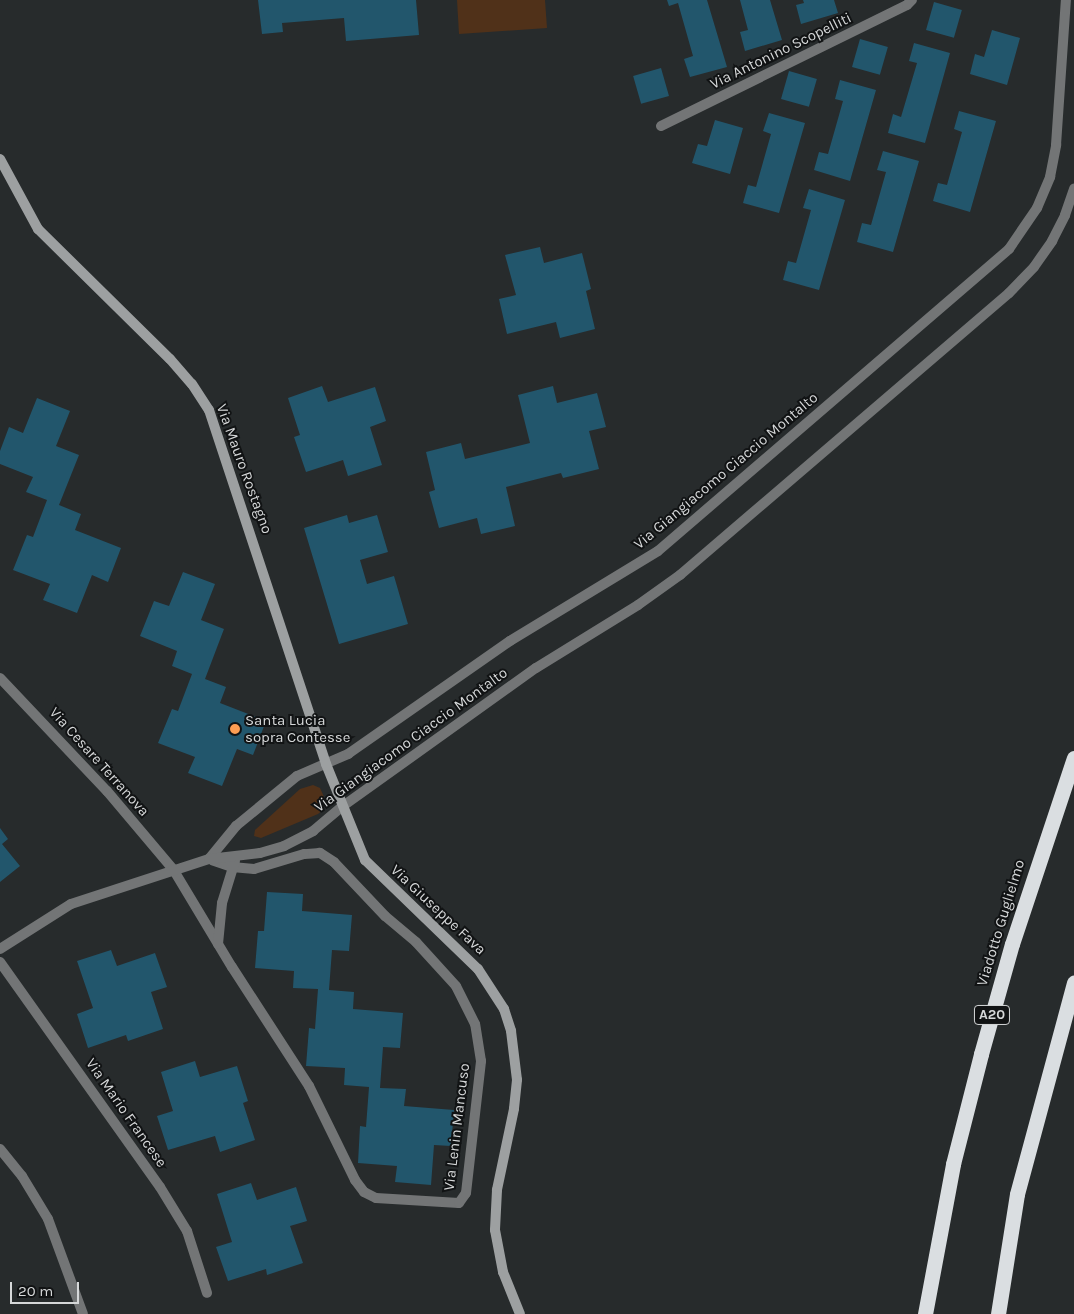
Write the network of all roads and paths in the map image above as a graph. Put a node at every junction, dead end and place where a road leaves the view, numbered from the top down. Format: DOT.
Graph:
graph roads {
  1 [pos="912,0"];
  2 [pos="1066,0"];
  3 [pos="661,126"];
  4 [pos="0,159"];
  5 [pos="1074,189"];
  6 [pos="0,678"];
  7 [pos="1074,758"];
  8 [pos="326,764"];
  9 [pos="343,806"];
  10 [pos="238,855"];
  11 [pos="209,858"];
  12 [pos="232,867"];
  13 [pos="173,869"];
  14 [pos="218,946"];
  15 [pos="0,950"];
  16 [pos="0,962"];
  17 [pos="1074,983"];
  18 [pos="0,1149"];
  19 [pos="930,1277"];
  20 [pos="207,1293"];
  21 [pos="999,1309"];
  22 [pos="83,1314"];
  23 [pos="520,1314"];
  24 [pos="919,1314"];
  25 [pos="925,1314"];
  1 -- 3 [label="street, Via Antonino Scopelliti"];
  2 -- 8 [label="street, Via Giangiacomo Ciaccio Montalto"];
  4 -- 8 [label="street, Via Mauro Rostagno"];
  5 -- 9 [label="street, Via Giangiacomo Ciaccio Montalto"];
  6 -- 13 [label="street, Via Cesare Terranova"];
  7 -- 19 [label="highway, Viadotto Guglielmo / A20"];
  8 -- 9 [label="street, Via Giuseppe Fava"];
  8 -- 11 [label="street, Via Giangiacomo Ciaccio Montalto"];
  9 -- 10 [label="street, Via Giangiacomo Ciaccio Montalto"];
  9 -- 23 [label="street, Via Giuseppe Fava"];
  10 -- 11 [label="street, Via Giangiacomo Ciaccio Montalto"];
  10 -- 12 [label="street"];
  11 -- 12 [label="street, Via Lenin Mancuso"];
  11 -- 13 [label="street, Via Giangiacomo Ciaccio Montalto"];
  12 -- 14 [label="street"];
  12 -- 14 [label="street, Via Lenin Mancuso"];
  13 -- 14 [label="street, Via Lenin Mancuso"];
  13 -- 15 [label="street, Via Giangiacomo Ciaccio Montalto"];
  16 -- 20 [label="street, Via Mario Francese"];
  17 -- 21 [label="highway"];
  18 -- 22 [label="street"];
  19 -- 24 [label="highway"];
  19 -- 25 [label="highway, A20"];
}
